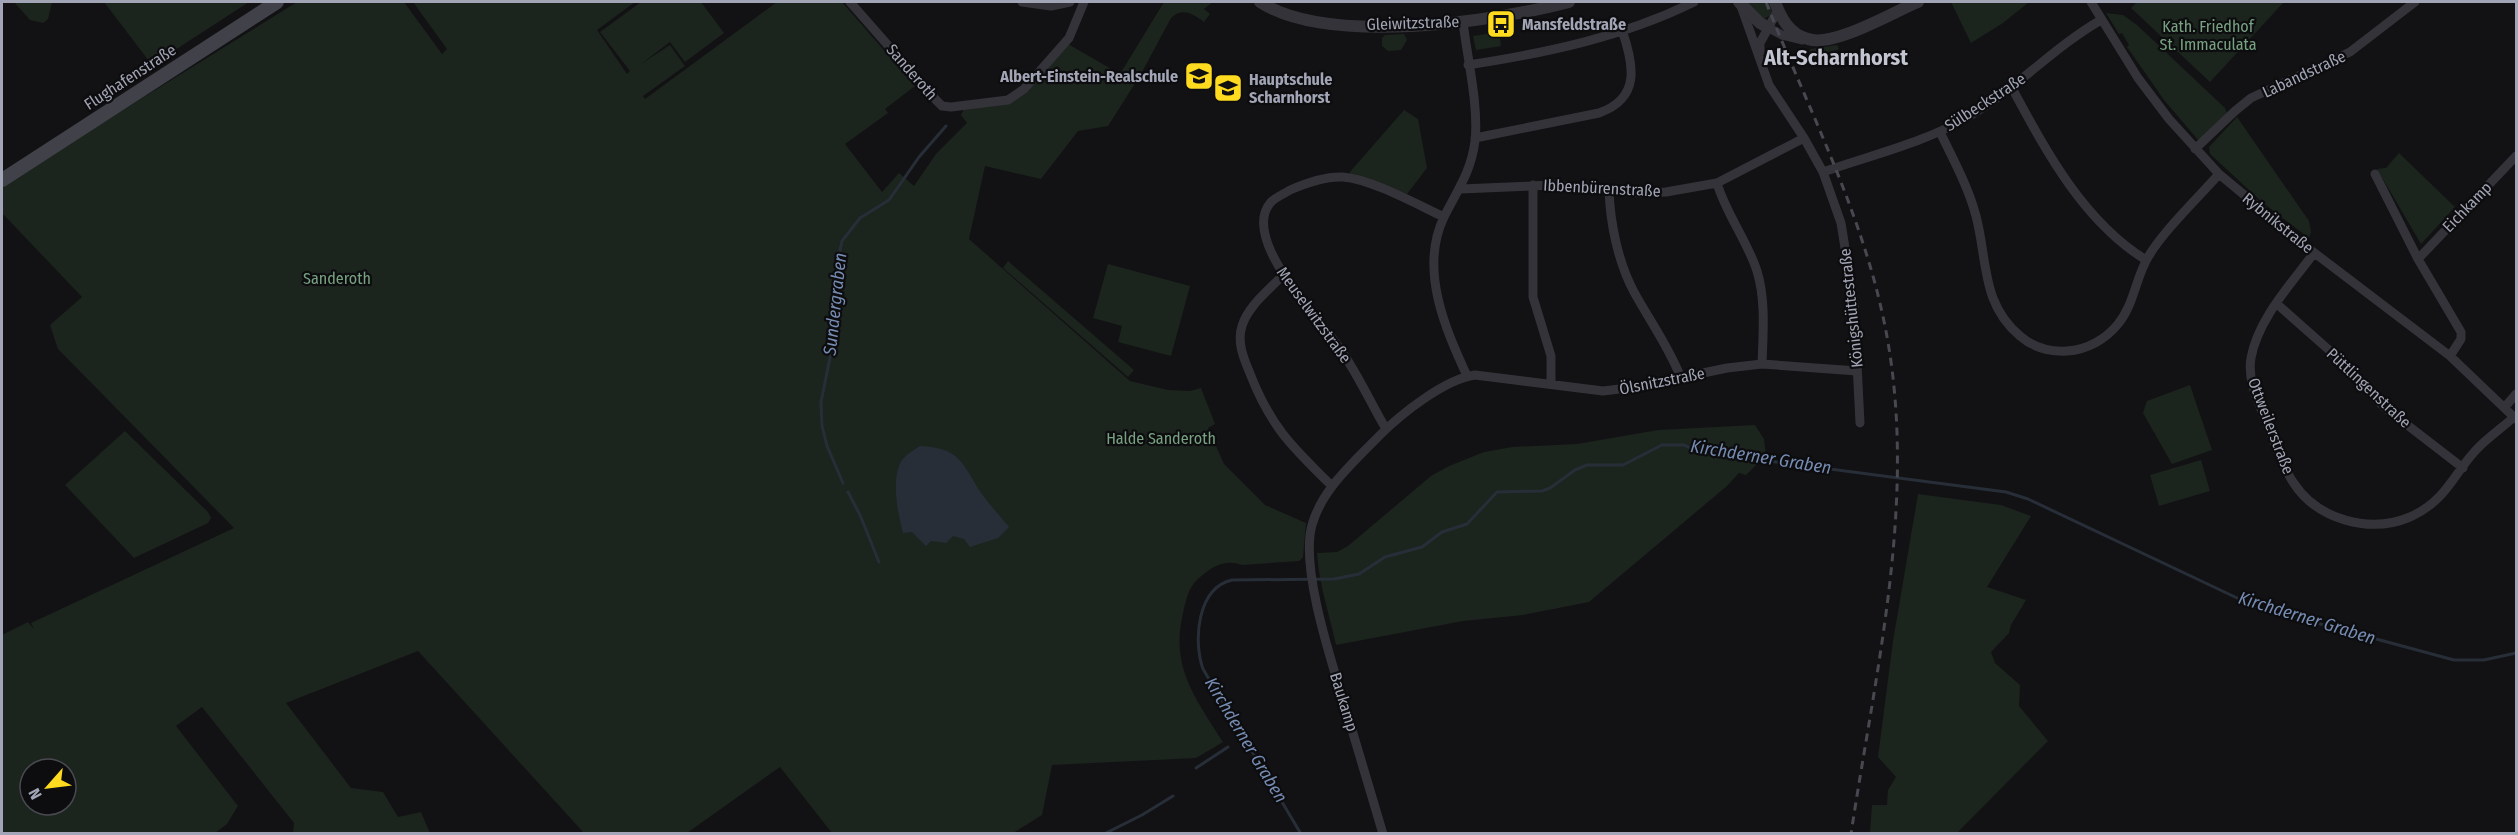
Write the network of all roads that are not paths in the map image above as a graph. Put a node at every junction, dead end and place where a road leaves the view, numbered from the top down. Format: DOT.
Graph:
graph roads {
  1 [pos="277,2"];
  2 [pos="850,2"];
  3 [pos="1022,2"];
  4 [pos="1070,2"];
  5 [pos="1084,2"];
  6 [pos="1260,2"];
  7 [pos="1569,2"];
  8 [pos="1694,2"];
  9 [pos="1739,2"];
  10 [pos="1918,2"];
  11 [pos="2091,2"];
  12 [pos="2415,2"];
  13 [pos="1777,6"];
  14 [pos="2101,20"];
  15 [pos="1463,22"];
  16 [pos="1769,28"];
  17 [pos="1622,30"];
  18 [pos="1808,40"];
  19 [pos="1759,58"];
  20 [pos="1468,65"];
  21 [pos="2012,87"];
  22 [pos="1940,132"];
  23 [pos="1475,138"];
  24 [pos="1804,138"];
  25 [pos="2195,149"];
  26 [pos="2517,156"];
  27 [pos="1823,172"];
  28 [pos="2219,174"];
  29 [pos="2375,174"];
  30 [pos="2,180"];
  31 [pos="1716,183"];
  32 [pos="1533,185"];
  33 [pos="1461,189"];
  34 [pos="1609,189"];
  35 [pos="1444,217"];
  36 [pos="2314,253"];
  37 [pos="2418,259"];
  38 [pos="2146,260"];
  39 [pos="1282,276"];
  40 [pos="2277,304"];
  41 [pos="2450,356"];
  42 [pos="1762,364"];
  43 [pos="1857,371"];
  44 [pos="1467,376"];
  45 [pos="1681,378"];
  46 [pos="1551,384"];
  47 [pos="2517,394"];
  48 [pos="2505,406"];
  49 [pos="2515,418"];
  50 [pos="1860,423"];
  51 [pos="1386,429"];
  52 [pos="2463,468"];
  53 [pos="1332,486"];
  54 [pos="1383,834"];
  1 -- 30 [label="main road, Flughafenstraße"];
  2 -- 5 [label="street, Sanderoth"];
  3 -- 4 [label="street"];
  6 -- 15 [label="street, Gleiwitzstraße"];
  7 -- 15 [label="street, Gleiwitzstraße"];
  8 -- 17 [label="street"];
  9 -- 16 [label="street"];
  9 -- 19 [label="street, Königshüttestraße"];
  10 -- 18 [label="street"];
  11 -- 14 [label="street, Rybnikstraße"];
  12 -- 25 [label="street, Labandstraße"];
  13 -- 16 [label="street"];
  13 -- 18 [label="street"];
  14 -- 21 [label="street, Sülbeckstraße"];
  14 -- 25 [label="street, Rybnikstraße"];
  15 -- 20 [label="street"];
  16 -- 18 [label="street"];
  16 -- 19 [label="street"];
  17 -- 20 [label="street"];
  17 -- 23 [label="street"];
  19 -- 24 [label="street, Königshüttestraße"];
  20 -- 23 [label="street"];
  21 -- 22 [label="street, Sülbeckstraße"];
  21 -- 38 [label="street"];
  22 -- 27 [label="street, Sülbeckstraße"];
  22 -- 38 [label="street"];
  23 -- 33 [label="street"];
  24 -- 27 [label="street, Königshüttestraße"];
  24 -- 31 [label="street, Ibbenbürenstraße"];
  25 -- 28 [label="street, Rybnikstraße"];
  26 -- 37 [label="street, Eichkamp"];
  27 -- 43 [label="street, Königshüttestraße"];
  28 -- 36 [label="street, Rybnikstraße"];
  28 -- 38 [label="street"];
  29 -- 37 [label="street"];
  31 -- 34 [label="street, Ibbenbürenstraße"];
  31 -- 42 [label="street"];
  32 -- 33 [label="street, Ibbenbürenstraße"];
  32 -- 34 [label="street, Ibbenbürenstraße"];
  32 -- 46 [label="street"];
  33 -- 35 [label="street"];
  34 -- 45 [label="street"];
  35 -- 39 [label="street, Meuselwitzstraße"];
  35 -- 44 [label="street"];
  36 -- 40 [label="street, Ottweilerstraße"];
  36 -- 41 [label="street, Rybnikstraße"];
  37 -- 41 [label="street"];
  39 -- 51 [label="street, Meuselwitzstraße"];
  39 -- 53 [label="street"];
  40 -- 52 [label="street, Püttlingenstraße"];
  40 -- 52 [label="street, Ottweilerstraße"];
  41 -- 48 [label="street, Rybnikstraße"];
  42 -- 43 [label="street, Ölsnitzstraße"];
  42 -- 45 [label="street, Ölsnitzstraße"];
  43 -- 50 [label="street, Königshüttestraße"];
  44 -- 46 [label="street, Ölsnitzstraße"];
  44 -- 51 [label="street"];
  45 -- 46 [label="street, Ölsnitzstraße"];
  47 -- 48 [label="street"];
  48 -- 49 [label="street, Rybnikstraße"];
  49 -- 52 [label="street, Ottweilerstraße"];
  51 -- 53 [label="street"];
  53 -- 54 [label="street, Baukamp"];
}
